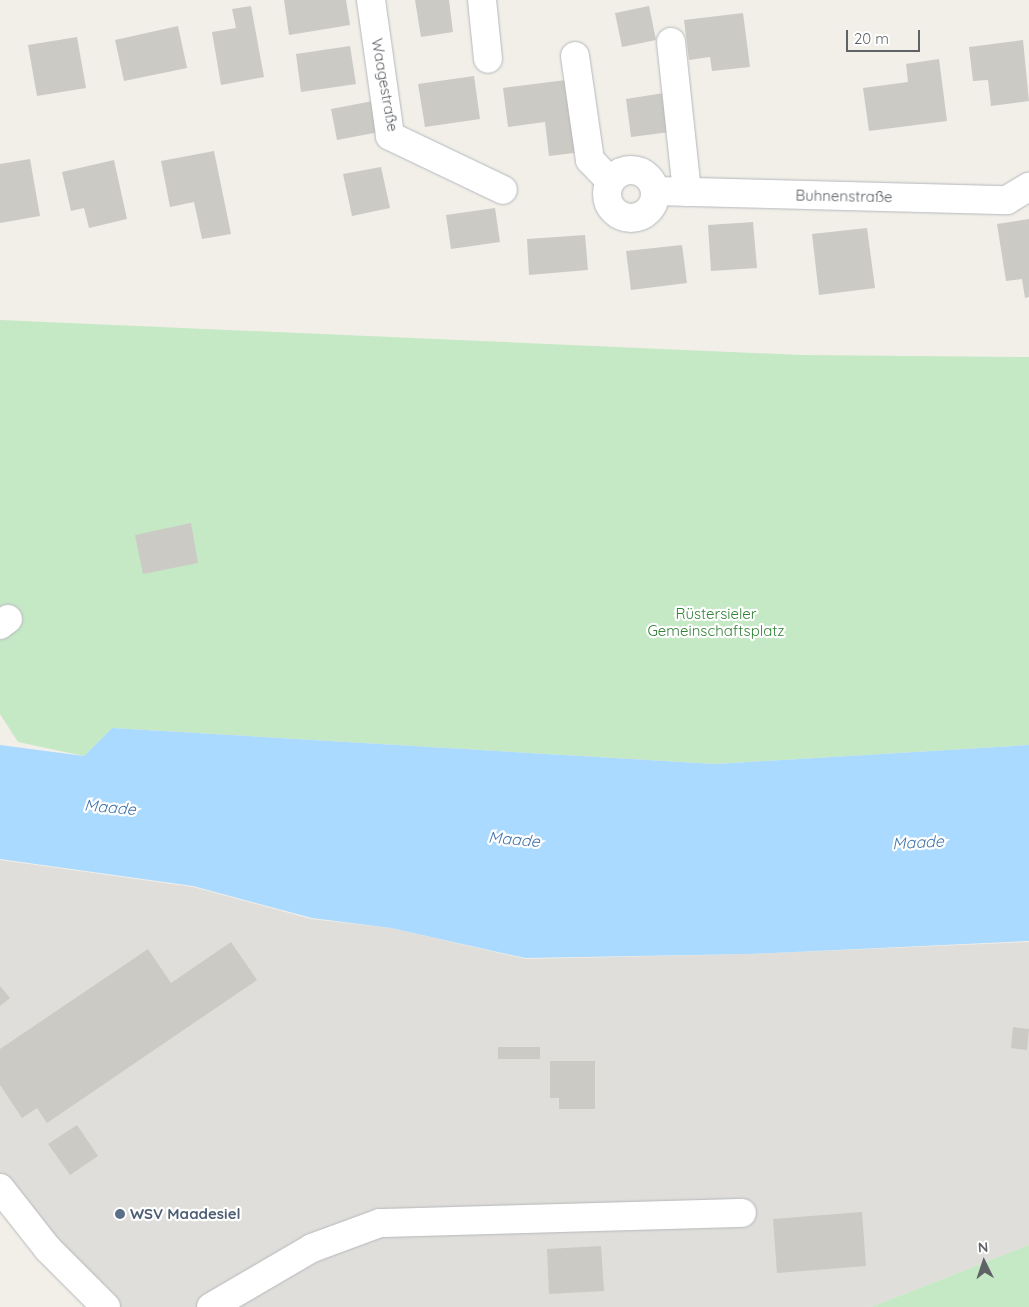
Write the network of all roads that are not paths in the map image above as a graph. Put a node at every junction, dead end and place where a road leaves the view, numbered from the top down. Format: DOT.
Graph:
graph roads {
  1 [pos="371,0"];
  2 [pos="482,0"];
  3 [pos="671,42"];
  4 [pos="575,56"];
  5 [pos="488,59"];
  6 [pos="610,181"];
  7 [pos="1029,186"];
  8 [pos="503,190"];
  9 [pos="655,191"];
  10 [pos="687,192"];
  11 [pos="0,1188"];
  12 [pos="742,1213"];
  13 [pos="106,1307"];
  14 [pos="210,1307"];
  1 -- 8 [label="street, Waagestraße"];
  2 -- 5 [label="street"];
  3 -- 10 [label="street"];
  4 -- 6 [label="street"];
  6 -- 9 [label="street"];
  6 -- 9 [label="street"];
  7 -- 10 [label="street, Buhnenstraße"];
  9 -- 10 [label="street, Buhnenstraße"];
  11 -- 13 [label="street"];
  12 -- 14 [label="street"];
}
